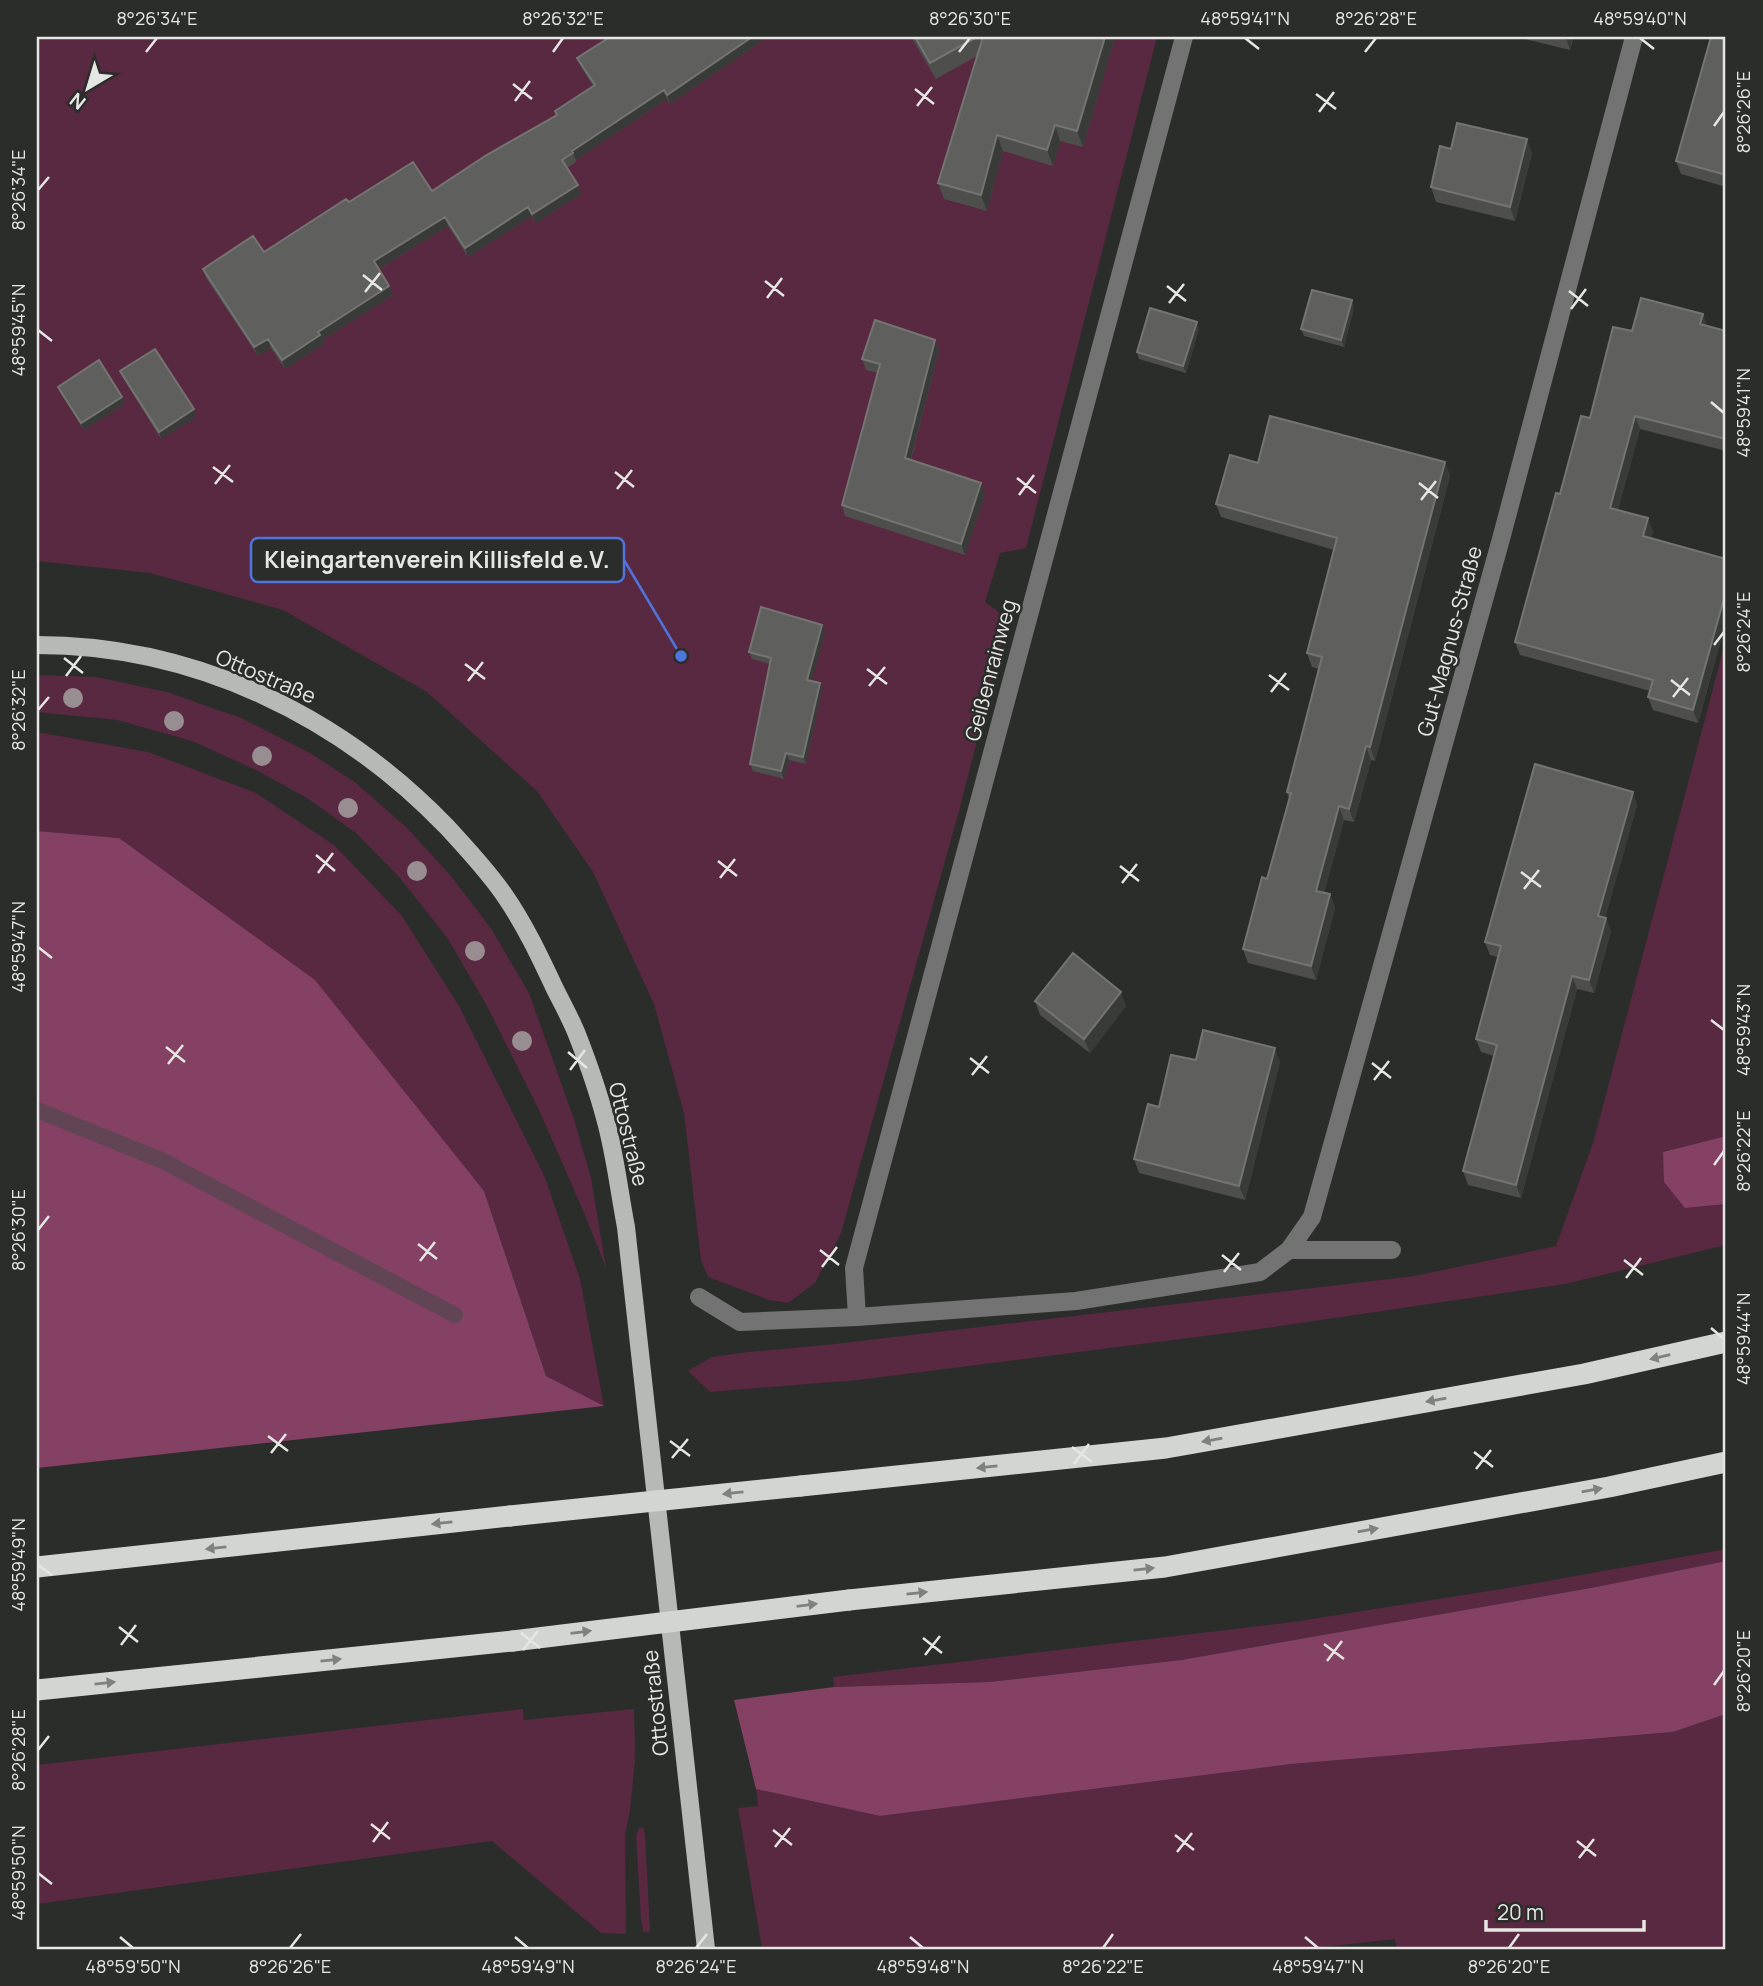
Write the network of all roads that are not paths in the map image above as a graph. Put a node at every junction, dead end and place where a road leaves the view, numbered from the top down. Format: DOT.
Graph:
graph roads {
  1 [pos="1184,37"];
  2 [pos="1634,37"];
  3 [pos="37,645"];
  4 [pos="1392,1250"];
  5 [pos="1289,1251"];
  6 [pos="699,1297"];
  7 [pos="857,1317"];
  8 [pos="1726,1342"];
  9 [pos="1726,1462"];
  10 [pos="37,1567"];
  11 [pos="37,1690"];
  12 [pos="706,1949"];
  1 -- 7 [label="street, Geißenrainweg"];
  2 -- 5 [label="street, Gut-Magnus-Straße"];
  3 -- 12 [label="main road, Ottostraße"];
  4 -- 5 [label="street"];
  5 -- 7 [label="street"];
  6 -- 7 [label="street"];
  8 -- 10 [label="highway, one-way, bridge"];
  11 -- 9 [label="highway, one-way, bridge"];
}
